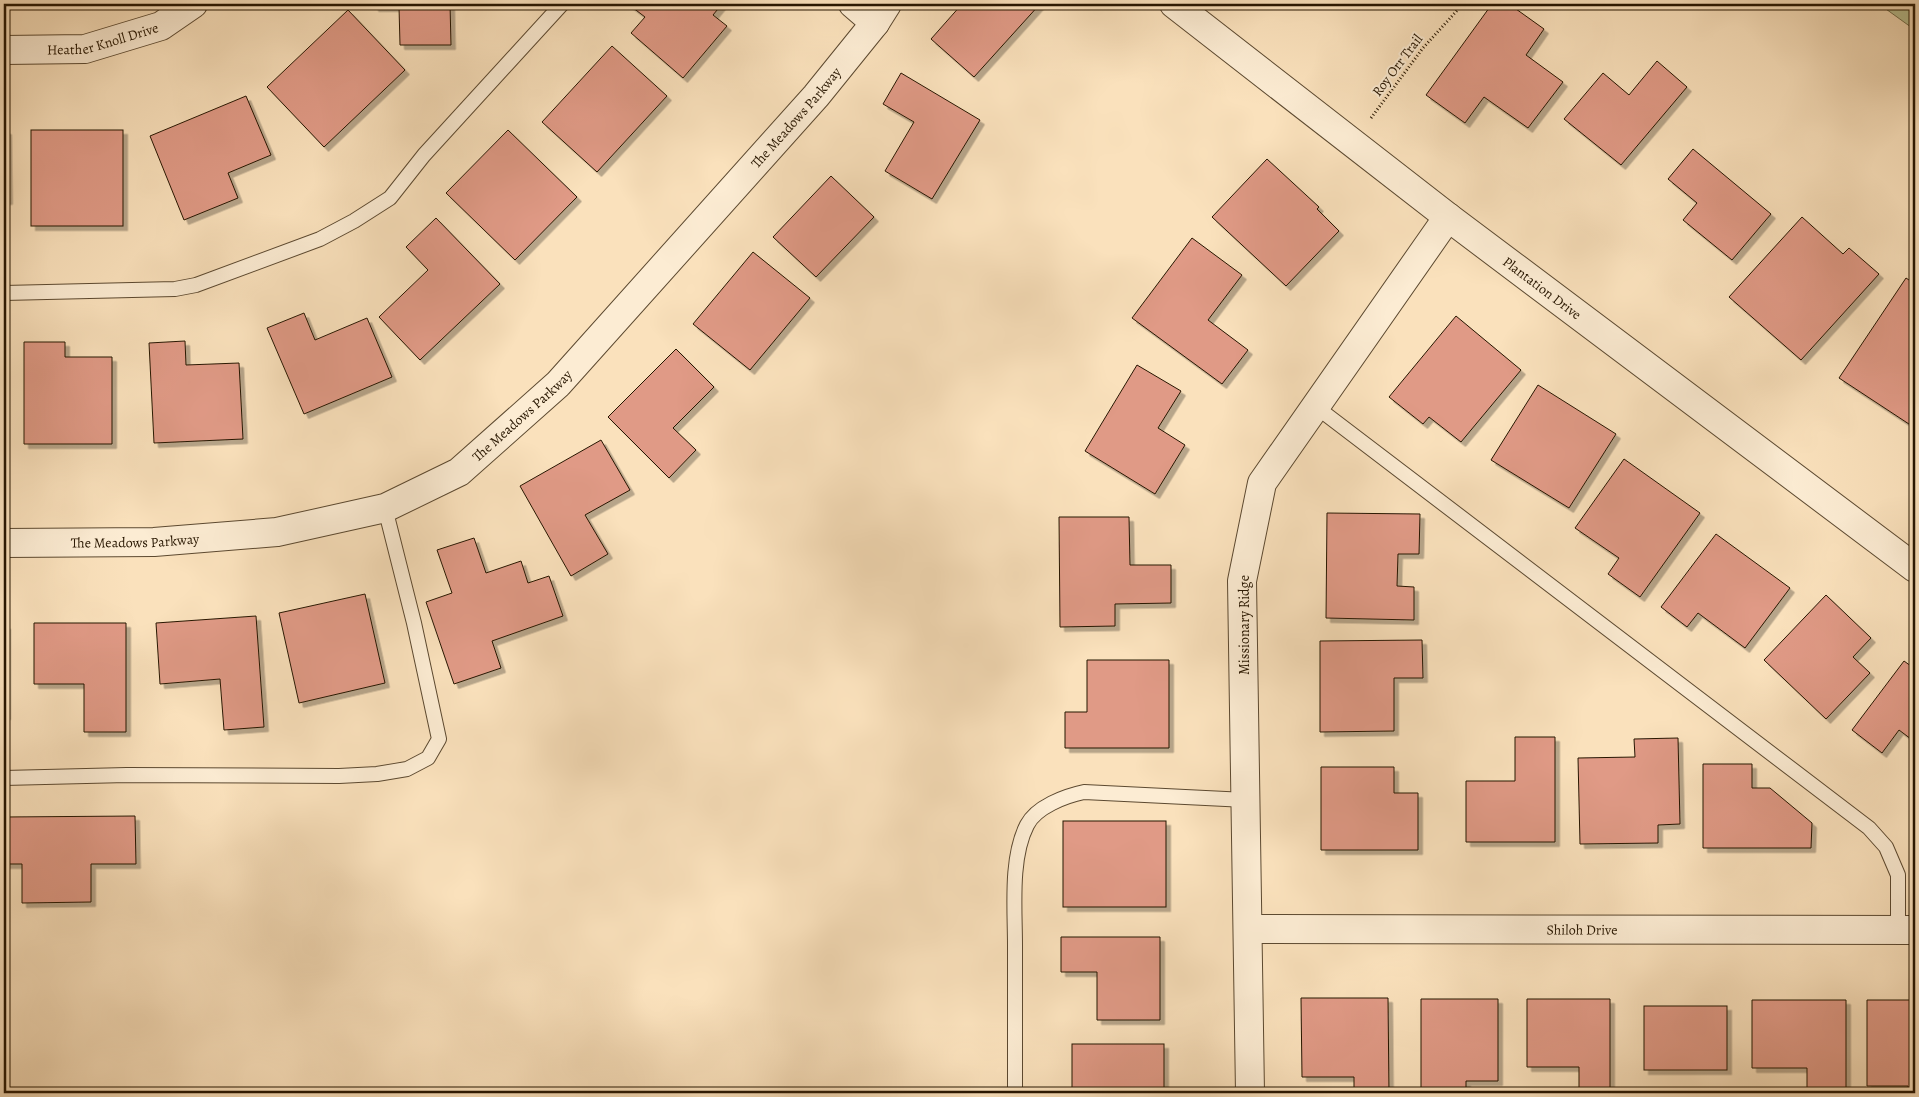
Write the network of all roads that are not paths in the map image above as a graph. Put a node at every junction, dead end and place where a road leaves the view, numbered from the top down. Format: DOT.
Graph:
graph roads {
  1 [pos="193,4"];
  2 [pos="562,4"];
  3 [pos="853,4"];
  4 [pos="1174,4"];
  5 [pos="881,14"];
  6 [pos="4,50"];
  7 [pos="1448,217"];
  8 [pos="4,293"];
  9 [pos="1315,406"];
  10 [pos="385,508"];
  11 [pos="4,543"];
  12 [pos="1915,568"];
  13 [pos="4,778"];
  14 [pos="1246,800"];
  15 [pos="1248,929"];
  16 [pos="1906,930"];
  17 [pos="1015,1093"];
  18 [pos="1250,1093"];
  1 -- 6 [label="street, Heather Knoll Drive"];
  2 -- 8 [label="lane"];
  3 -- 5 [label="street"];
  4 -- 7 [label="street, Plantation Drive"];
  5 -- 10 [label="street, The Meadows Parkway"];
  7 -- 9 [label="street, Missionary Ridge"];
  7 -- 12 [label="street, Plantation Drive"];
  9 -- 14 [label="street, Missionary Ridge"];
  9 -- 16 [label="lane"];
  10 -- 11 [label="street, The Meadows Parkway"];
  10 -- 13 [label="lane"];
  14 -- 15 [label="street, Missionary Ridge"];
  14 -- 17 [label="lane"];
  15 -- 16 [label="street, Shiloh Drive"];
  15 -- 18 [label="street, Missionary Ridge"];
}
